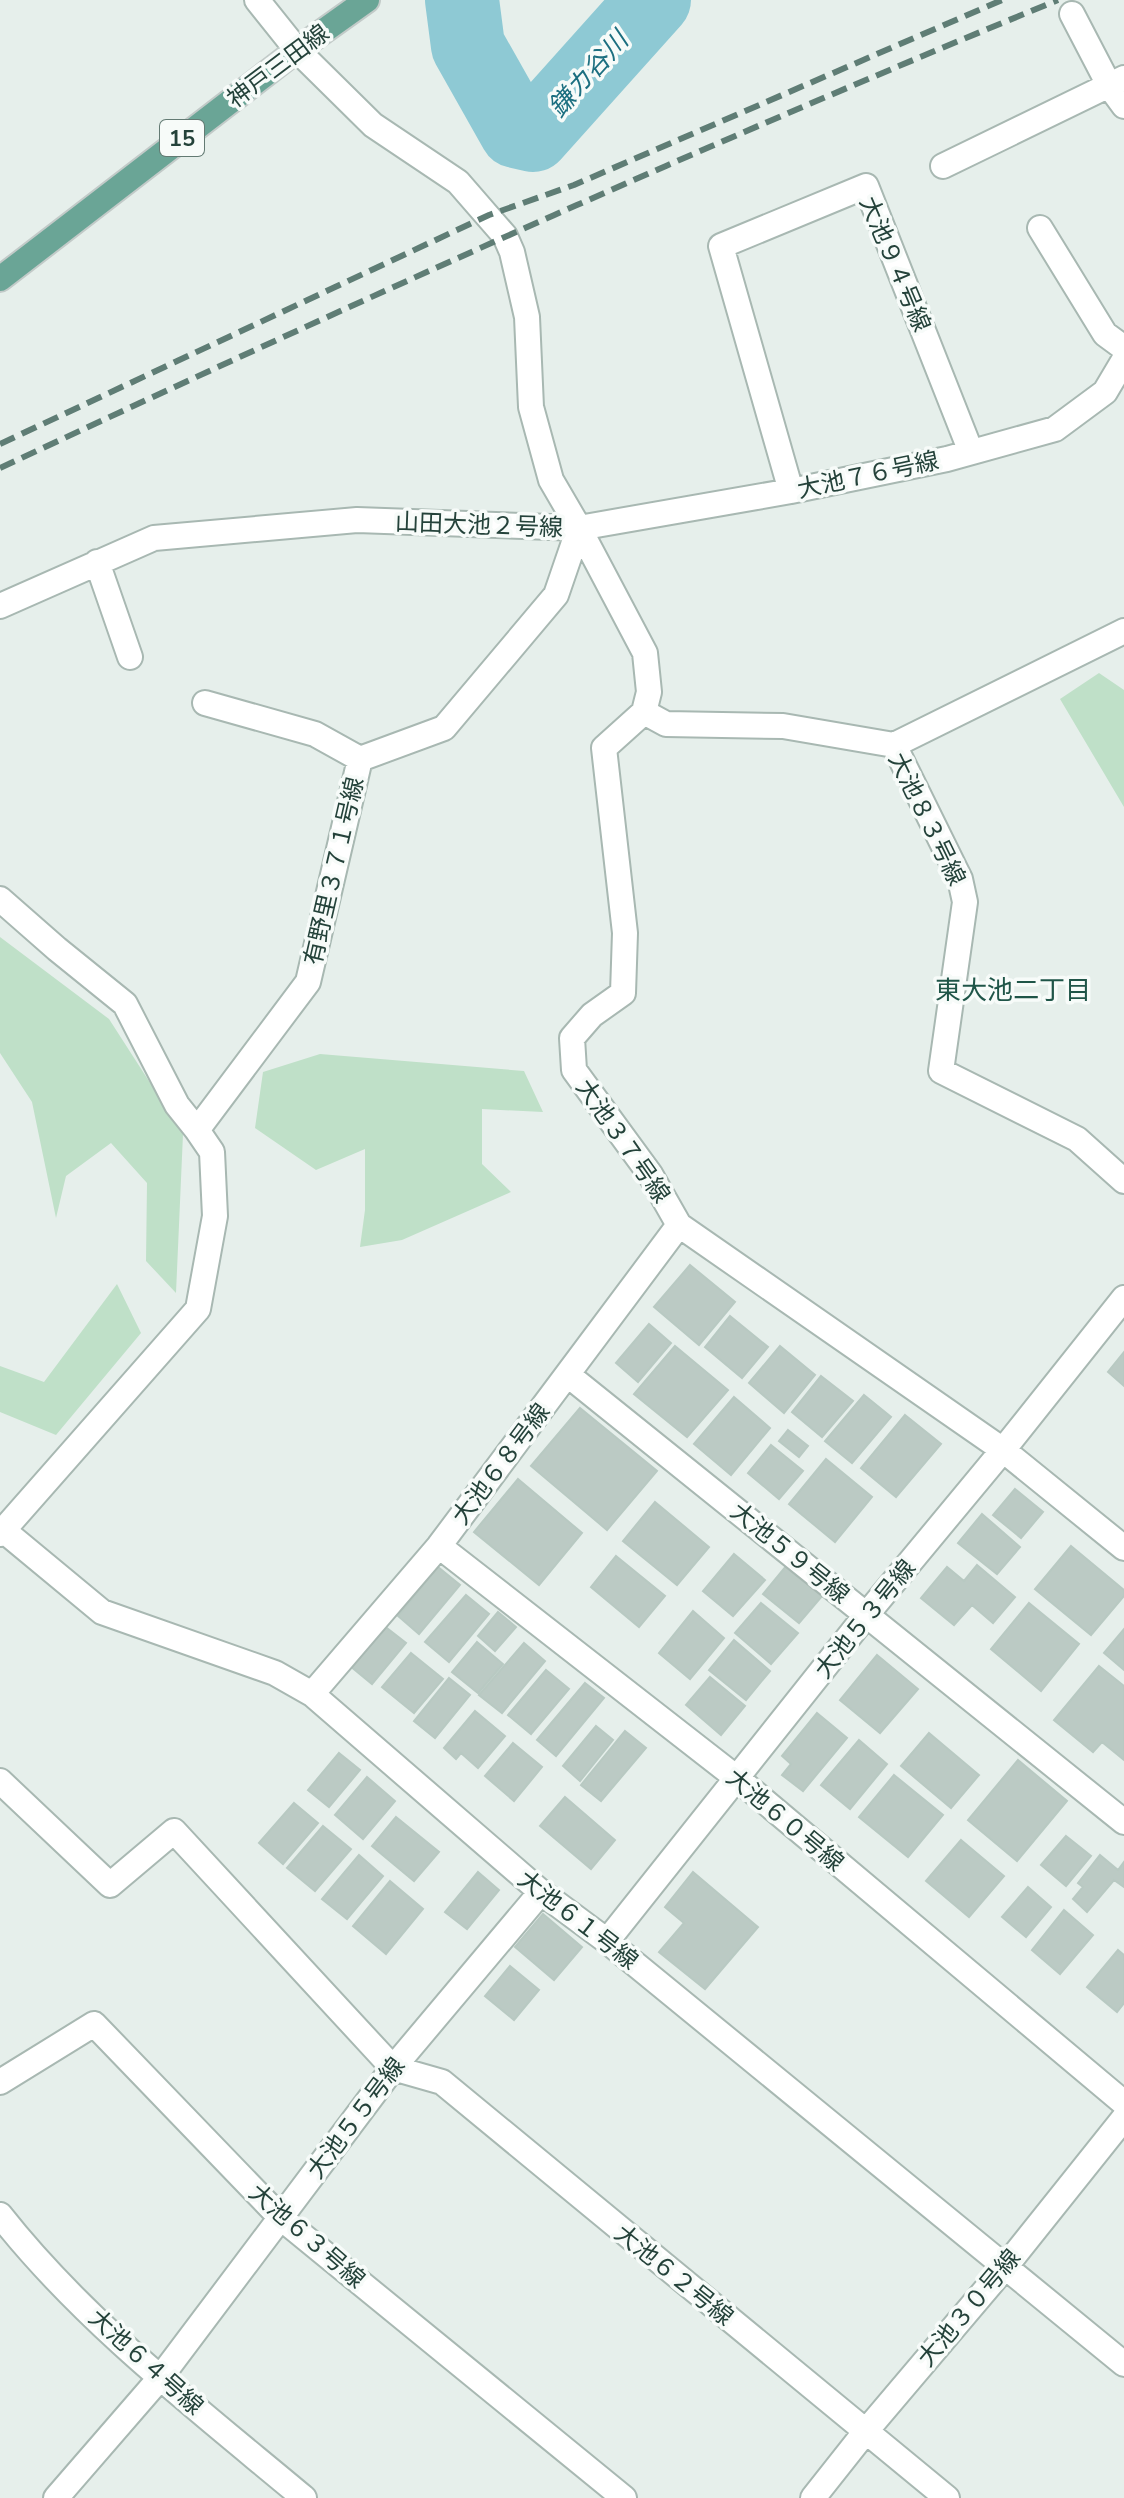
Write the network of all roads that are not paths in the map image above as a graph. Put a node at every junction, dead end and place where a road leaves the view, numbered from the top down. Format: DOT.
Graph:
graph roads {
  1 [pos="257,0"];
  2 [pos="367,0"];
  3 [pos="1072,14"];
  4 [pos="297,50"];
  5 [pos="1119,90"];
  6 [pos="943,166"];
  7 [pos="1040,228"];
  8 [pos="0,279"];
  9 [pos="1124,348"];
  10 [pos="1124,360"];
  11 [pos="971,452"];
  12 [pos="791,491"];
  13 [pos="579,528"];
  14 [pos="97,562"];
  15 [pos="0,606"];
  16 [pos="1124,631"];
  17 [pos="130,657"];
  18 [pos="205,703"];
  19 [pos="644,712"];
  20 [pos="894,745"];
  21 [pos="360,759"];
  22 [pos="0,899"];
  23 [pos="197,1130"];
  24 [pos="1124,1181"];
  25 [pos="679,1225"];
  26 [pos="1124,1298"];
  27 [pos="568,1375"];
  28 [pos="1003,1450"];
  29 [pos="2,1532"];
  30 [pos="439,1546"];
  31 [pos="1124,1548"];
  32 [pos="867,1614"];
  33 [pos="312,1694"];
  34 [pos="738,1779"];
  35 [pos="0,1781"];
  36 [pos="1124,1822"];
  37 [pos="541,1892"];
  38 [pos="607,1941"];
  39 [pos="393,2068"];
  40 [pos="0,2082"];
  41 [pos="1124,2103"];
  42 [pos="1124,2118"];
  43 [pos="0,2215"];
  44 [pos="281,2218"];
  45 [pos="1005,2267"];
  46 [pos="1124,2364"];
  47 [pos="160,2378"];
  48 [pos="866,2431"];
  49 [pos="56,2498"];
  50 [pos="304,2498"];
  51 [pos="624,2498"];
  52 [pos="813,2498"];
  53 [pos="947,2498"];
  1 -- 4 [label="street, 山田大池２号線"];
  2 -- 4 [label="main road, 神戸三田線 / 15"];
  3 -- 5 [label="street"];
  4 -- 8 [label="main road, 神戸三田線 / 15"];
  4 -- 13 [label="street, 山田大池２号線"];
  5 -- 6 [label="street"];
  7 -- 9 [label="street"];
  10 -- 11 [label="street, 大池７６号線"];
  11 -- 12 [label="street, 大池７６号線"];
  11 -- 12 [label="street, 大池９４号線"];
  12 -- 13 [label="street, 大池７６号線"];
  13 -- 14 [label="street, 山田大池２号線"];
  13 -- 19 [label="street"];
  13 -- 21 [label="street, 有野里３７１号線"];
  14 -- 15 [label="street, 山田大池２号線"];
  14 -- 17 [label="street"];
  16 -- 20 [label="street"];
  18 -- 21 [label="street"];
  19 -- 20 [label="street, 大池８３号線"];
  19 -- 25 [label="street, 大池３７号線"];
  20 -- 24 [label="street, 大池８３号線"];
  21 -- 23 [label="street, 有野里３７１号線"];
  22 -- 23 [label="street"];
  23 -- 29 [label="street"];
  25 -- 27 [label="street, 大池６８号線"];
  25 -- 28 [label="street, 大池３７号線"];
  26 -- 28 [label="street, 大池５３号線"];
  27 -- 30 [label="street, 大池６８号線"];
  27 -- 32 [label="street, 大池５９号線"];
  28 -- 31 [label="street, 大池３７号線"];
  28 -- 32 [label="street, 大池５３号線"];
  29 -- 33 [label="street, 大池６１号線"];
  30 -- 33 [label="street, 大池６８号線"];
  30 -- 34 [label="street, 大池６０号線"];
  32 -- 34 [label="street, 大池５３号線"];
  32 -- 36 [label="street, 大池５９号線"];
  33 -- 37 [label="street, 大池６１号線"];
  34 -- 38 [label="street, 大池５３号線"];
  34 -- 41 [label="street, 大池６０号線"];
  35 -- 39 [label="street"];
  37 -- 38 [label="street, 大池６１号線"];
  37 -- 39 [label="street, 大池５５号線"];
  38 -- 45 [label="street, 大池６１号線"];
  39 -- 44 [label="street, 大池５５号線"];
  39 -- 48 [label="street, 大池６２号線"];
  40 -- 44 [label="street, 大池６３号線"];
  42 -- 45 [label="street, 大池３０号線"];
  43 -- 47 [label="street, 大池６４号線"];
  44 -- 47 [label="street, 大池５５号線"];
  44 -- 51 [label="street, 大池６３号線"];
  45 -- 46 [label="street, 大池６１号線"];
  45 -- 48 [label="street, 大池３０号線"];
  47 -- 49 [label="street, 大池５５号線"];
  47 -- 50 [label="street, 大池６４号線"];
  48 -- 52 [label="street, 大池３０号線"];
  48 -- 53 [label="street, 大池６２号線"];
}
